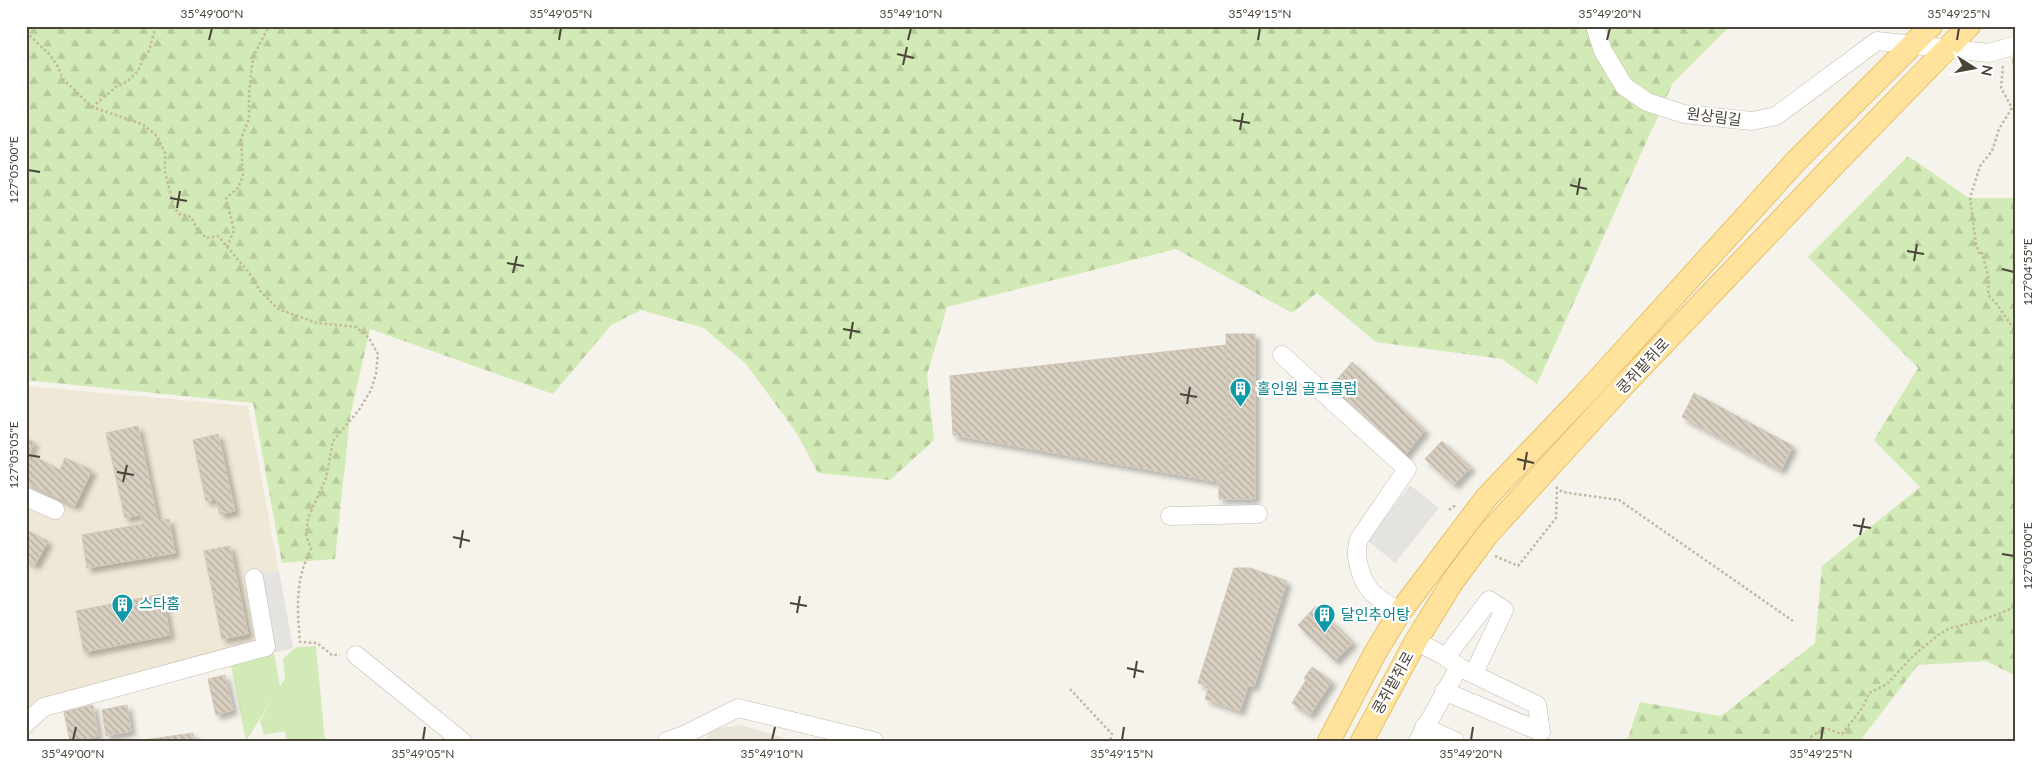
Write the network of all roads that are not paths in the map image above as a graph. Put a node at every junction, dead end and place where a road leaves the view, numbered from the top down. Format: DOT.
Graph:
graph roads {
  1 [pos="1595,26"];
  2 [pos="1931,26"];
  3 [pos="1969,26"];
  4 [pos="1913,44"];
  5 [pos="2013,45"];
  6 [pos="1948,50"];
  7 [pos="1282,356"];
  8 [pos="26,497"];
  9 [pos="55,510"];
  10 [pos="1258,514"];
  11 [pos="1170,516"];
  12 [pos="254,578"];
  13 [pos="1400,612"];
  14 [pos="1416,641"];
  15 [pos="356,655"];
  16 [pos="1460,666"];
  17 [pos="1444,691"];
  18 [pos="26,723"];
  19 [pos="1421,734"];
  20 [pos="462,741"];
  21 [pos="667,741"];
  22 [pos="874,741"];
  23 [pos="1329,741"];
  24 [pos="1362,741"];
  25 [pos="1455,741"];
  1 -- 4 [label="street, 원상림길"];
  2 -- 4 [label="main road, 콩쥐팥쥐로"];
  3 -- 6 [label="main road, 콩쥐팥쥐로"];
  4 -- 6 [label="street, 원상림길"];
  4 -- 13 [label="main road, 콩쥐팥쥐로"];
  5 -- 6 [label="street, 원상림길"];
  6 -- 14 [label="main road, 콩쥐팥쥐로"];
  7 -- 13 [label="street"];
  8 -- 9 [label="street"];
  10 -- 11 [label="street"];
  12 -- 18 [label="street"];
  13 -- 23 [label="main road, 콩쥐팥쥐로"];
  14 -- 16 [label="street"];
  14 -- 24 [label="main road, 콩쥐팥쥐로"];
  15 -- 20 [label="street"];
  16 -- 17 [label="street"];
  16 -- 17 [label="street"];
  17 -- 19 [label="street"];
  19 -- 25 [label="street"];
  21 -- 22 [label="street"];
}
